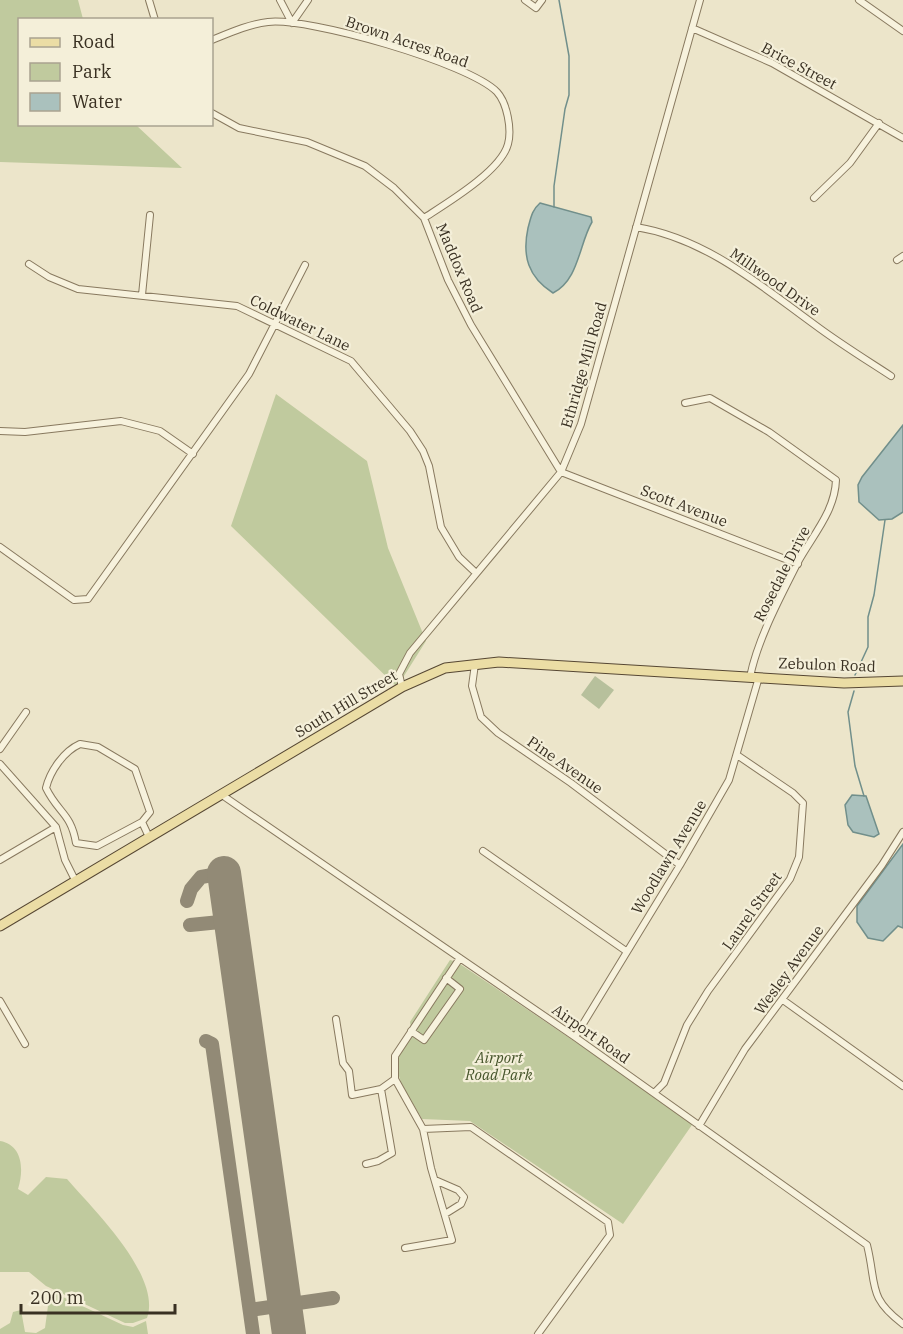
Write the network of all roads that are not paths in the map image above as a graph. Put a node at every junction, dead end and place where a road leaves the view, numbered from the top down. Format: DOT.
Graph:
graph roads {
  1 [pos="149,0"];
  2 [pos="280,0"];
  3 [pos="308,0"];
  4 [pos="525,0"];
  5 [pos="542,0"];
  6 [pos="700,0"];
  7 [pos="859,0"];
  8 [pos="154,18"];
  9 [pos="292,23"];
  10 [pos="692,28"];
  11 [pos="903,31"];
  12 [pos="213,40"];
  13 [pos="213,114"];
  14 [pos="879,123"];
  15 [pos="903,138"];
  16 [pos="814,198"];
  17 [pos="150,215"];
  18 [pos="424,218"];
  19 [pos="636,227"];
  20 [pos="29,264"];
  21 [pos="305,265"];
  22 [pos="142,295"];
  23 [pos="276,323"];
  24 [pos="891,376"];
  25 [pos="685,403"];
  26 [pos="0,431"];
  27 [pos="193,454"];
  28 [pos="561,472"];
  29 [pos="0,547"];
  30 [pos="798,564"];
  31 [pos="476,573"];
  32 [pos="475,663"];
  33 [pos="755,677"];
  34 [pos="903,681"];
  35 [pos="402,687"];
  36 [pos="26,712"];
  37 [pos="0,749"];
  38 [pos="737,755"];
  39 [pos="0,764"];
  40 [pos="222,795"];
  41 [pos="142,822"];
  42 [pos="56,827"];
  43 [pos="903,832"];
  44 [pos="149,837"];
  45 [pos="483,851"];
  46 [pos="0,860"];
  47 [pos="680,865"];
  48 [pos="75,880"];
  49 [pos="0,926"];
  50 [pos="626,951"];
  51 [pos="460,958"];
  52 [pos="446,978"];
  53 [pos="783,1000"];
  54 [pos="0,1001"];
  55 [pos="336,1019"];
  56 [pos="411,1031"];
  57 [pos="575,1037"];
  58 [pos="25,1044"];
  59 [pos="395,1078"];
  60 [pos="903,1086"];
  61 [pos="381,1089"];
  62 [pos="654,1093"];
  63 [pos="699,1126"];
  64 [pos="423,1129"];
  65 [pos="366,1164"];
  66 [pos="435,1180"];
  67 [pos="445,1214"];
  68 [pos="405,1248"];
  69 [pos="903,1324"];
  70 [pos="538,1334"];
  1 -- 8 [label="street"];
  2 -- 9 [label="street"];
  3 -- 9 [label="street"];
  4 -- 5 [label="street"];
  6 -- 10 [label="street, Ethridge Mill Road"];
  7 -- 11 [label="street"];
  9 -- 12 [label="street, Brown Acres Road"];
  9 -- 18 [label="street, Brown Acres Road"];
  10 -- 14 [label="street, Brice Street"];
  10 -- 19 [label="street, Ethridge Mill Road"];
  13 -- 18 [label="street, Maddox Road"];
  14 -- 15 [label="street, Brice Street"];
  14 -- 16 [label="street"];
  17 -- 22 [label="street"];
  18 -- 28 [label="street, Maddox Road"];
  19 -- 24 [label="street, Millwood Drive"];
  19 -- 28 [label="street, Ethridge Mill Road"];
  20 -- 22 [label="street, Coldwater Lane"];
  21 -- 23 [label="street"];
  22 -- 23 [label="street, Coldwater Lane"];
  23 -- 27 [label="street"];
  23 -- 31 [label="street, Coldwater Lane"];
  25 -- 30 [label="street, Rosedale Drive"];
  26 -- 27 [label="street"];
  27 -- 29 [label="street"];
  28 -- 30 [label="street, Scott Avenue"];
  28 -- 31 [label="street, Ethridge Mill Road"];
  30 -- 33 [label="street, Rosedale Drive"];
  31 -- 35 [label="street, Ethridge Mill Road"];
  32 -- 33 [label="main road, South Hill Street"];
  32 -- 35 [label="main road, South Hill Street"];
  32 -- 47 [label="street, Pine Avenue"];
  33 -- 34 [label="main road, Zebulon Road"];
  33 -- 38 [label="street, Woodlawn Avenue"];
  35 -- 40 [label="main road, South Hill Street"];
  36 -- 37 [label="street"];
  38 -- 47 [label="street, Woodlawn Avenue"];
  38 -- 62 [label="street, Laurel Street"];
  39 -- 42 [label="street"];
  40 -- 44 [label="main road, South Hill Street"];
  40 -- 51 [label="street, Airport Road"];
  41 -- 41 [label="street"];
  41 -- 44 [label="street"];
  42 -- 46 [label="street"];
  42 -- 48 [label="street"];
  43 -- 53 [label="street, Wesley Avenue"];
  44 -- 48 [label="main road, South Hill Street"];
  45 -- 50 [label="street"];
  47 -- 50 [label="street, Woodlawn Avenue"];
  48 -- 49 [label="main road, South Hill Street"];
  50 -- 57 [label="street, Woodlawn Avenue"];
  51 -- 52 [label="street"];
  51 -- 57 [label="street, Airport Road"];
  52 -- 56 [label="street"];
  52 -- 56 [label="street"];
  53 -- 60 [label="street"];
  53 -- 63 [label="street, Wesley Avenue"];
  54 -- 58 [label="street"];
  55 -- 61 [label="street"];
  56 -- 59 [label="street"];
  57 -- 62 [label="street, Airport Road"];
  59 -- 61 [label="street"];
  59 -- 64 [label="street"];
  61 -- 65 [label="street"];
  62 -- 63 [label="street, Airport Road"];
  63 -- 69 [label="street, Airport Road"];
  64 -- 66 [label="street"];
  64 -- 70 [label="street"];
  66 -- 67 [label="street"];
  66 -- 67 [label="street"];
  67 -- 68 [label="street"];
}
